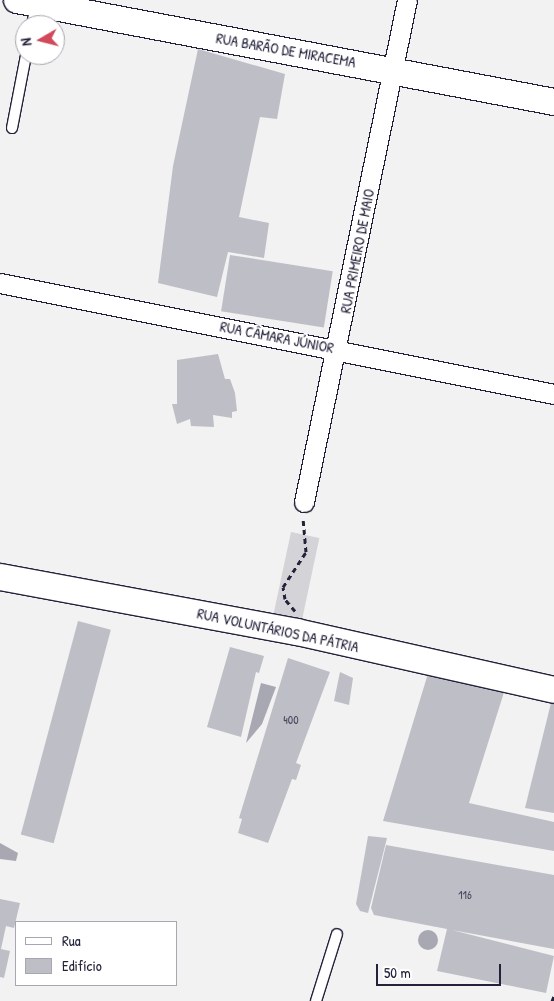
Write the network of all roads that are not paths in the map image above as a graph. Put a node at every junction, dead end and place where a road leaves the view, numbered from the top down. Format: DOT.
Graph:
graph roads {
  1 [pos="407,0"];
  2 [pos="28,10"];
  3 [pos="24,65"];
  4 [pos="393,70"];
  5 [pos="554,102"];
  6 [pos="12,128"];
  7 [pos="0,283"];
  8 [pos="337,348"];
  9 [pos="554,394"];
  10 [pos="304,502"];
  11 [pos="0,577"];
  12 [pos="554,690"];
  13 [pos="337,934"];
  14 [pos="316,1001"];
  1 -- 4 [label="street, RUA PRIMEIRO DE MAIO"];
  2 -- 4 [label="main road, RUA BARÃO DE MIRACEMA"];
  3 -- 6 [label="lane"];
  4 -- 5 [label="main road, RUA BARÃO DE MIRACEMA"];
  4 -- 8 [label="street, RUA PRIMEIRO DE MAIO"];
  7 -- 8 [label="street, RUA CÂMARA JÚNIOR"];
  8 -- 9 [label="street, RUA CÂMARA JÚNIOR"];
  8 -- 10 [label="street, RUA PRIMEIRO DE MAIO"];
  11 -- 12 [label="main road, RUA VOLUNTÁRIOS DA PÁTRIA"];
  13 -- 14 [label="lane"];
}
